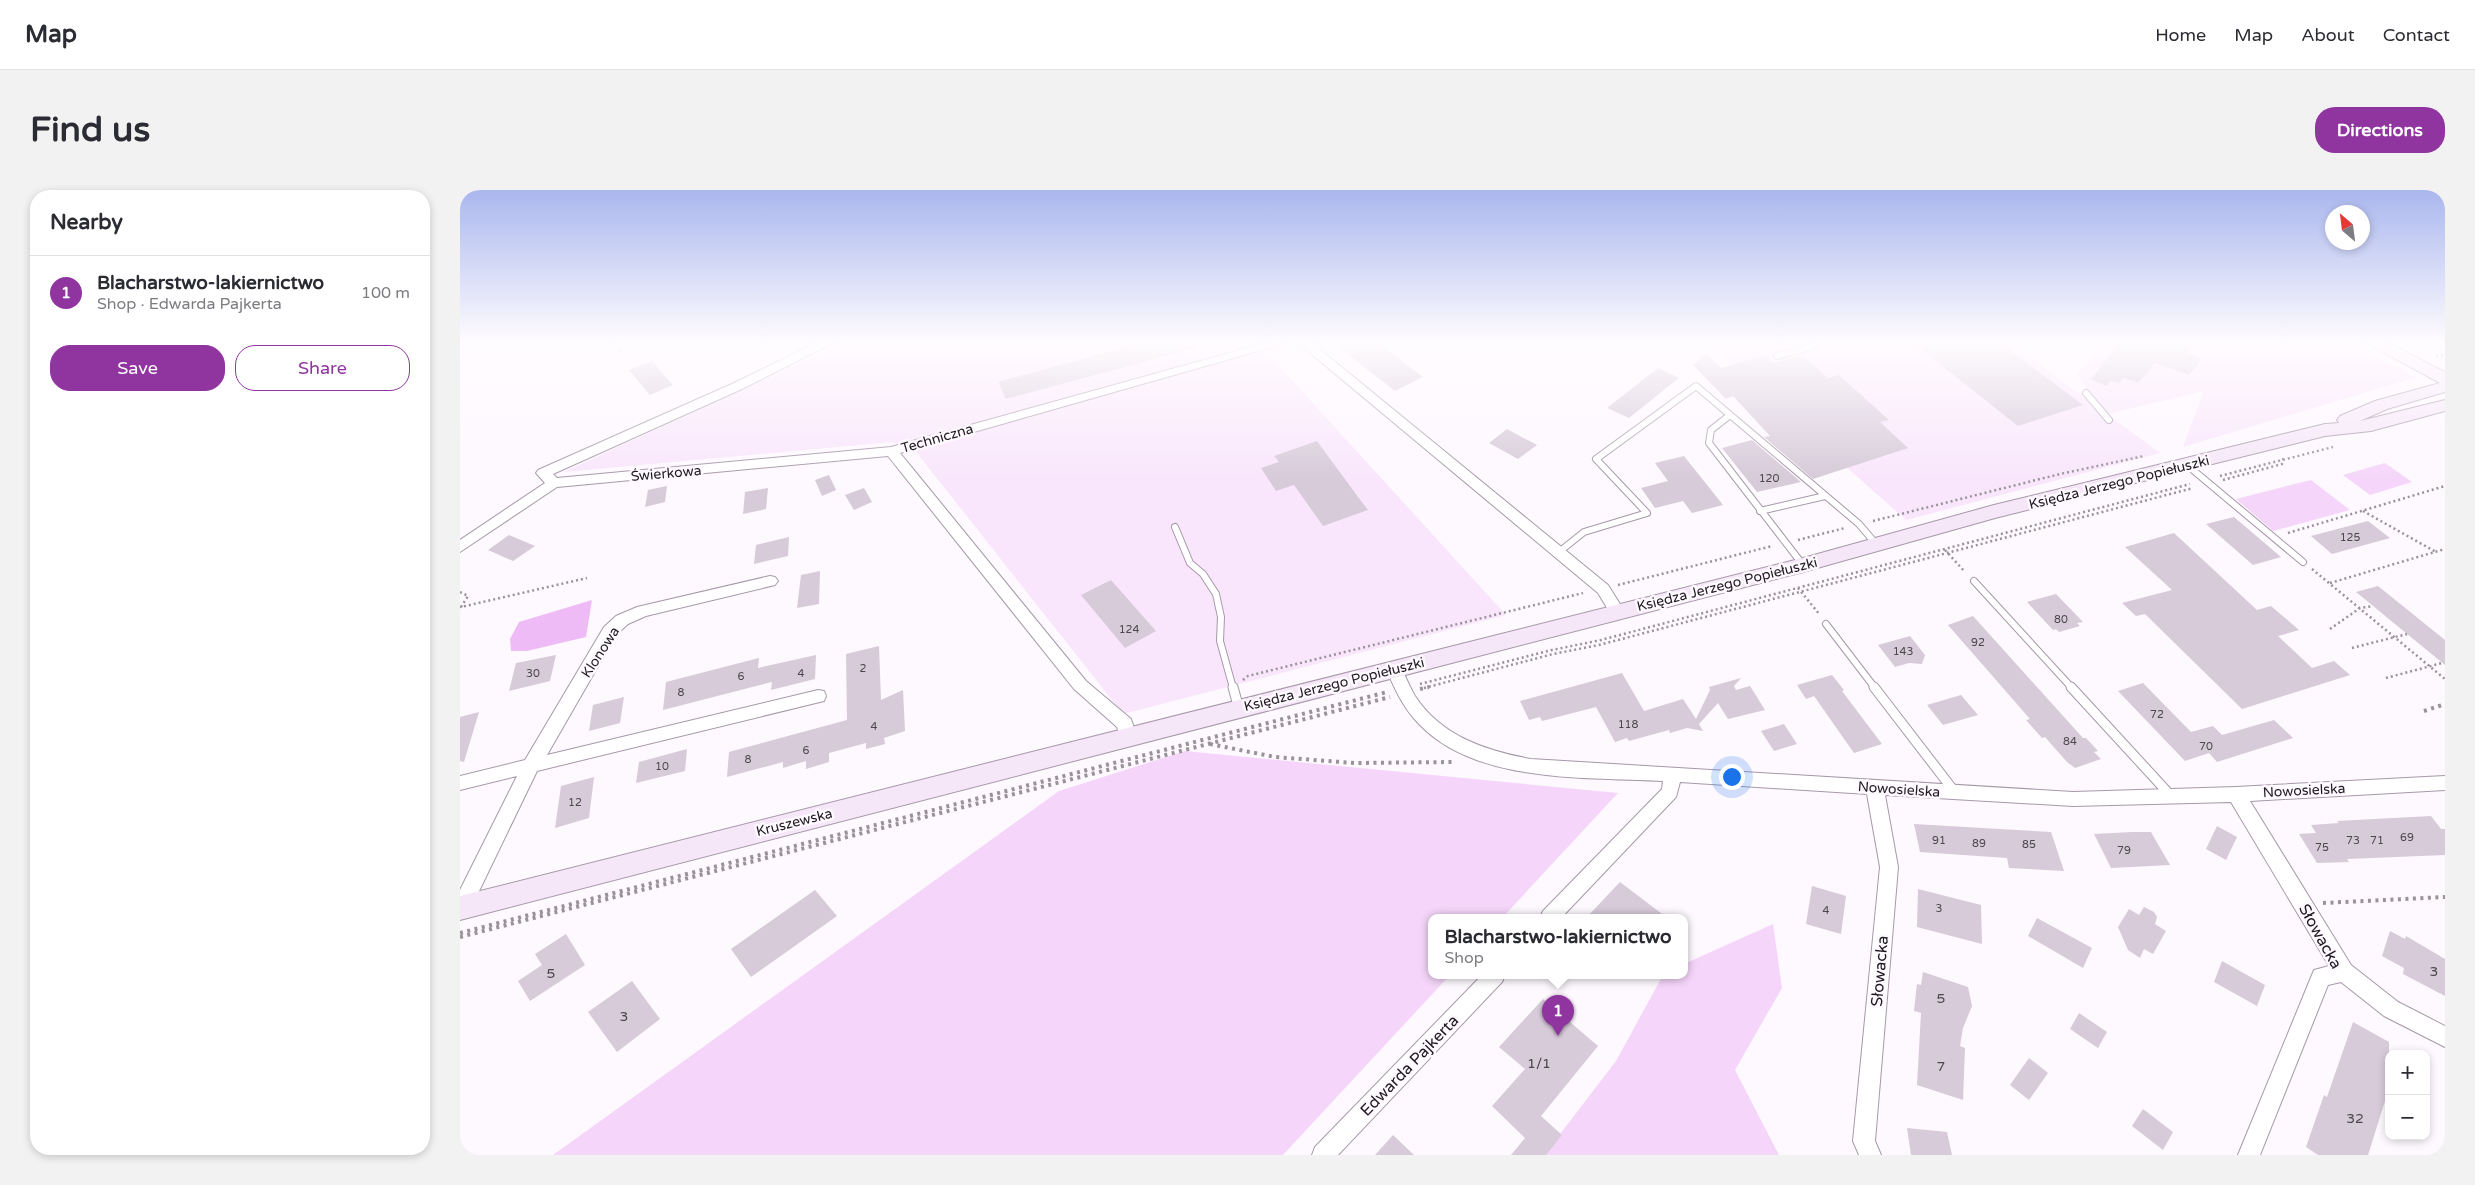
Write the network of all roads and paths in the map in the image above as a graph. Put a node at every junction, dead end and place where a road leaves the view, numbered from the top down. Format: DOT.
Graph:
graph roads {
  1 [pos="736,387"];
  2 [pos="1122,387"];
  3 [pos="1357,387"];
  4 [pos="1695,387"];
  5 [pos="1697,387"];
  6 [pos="2445,387"];
  7 [pos="2086,393"];
  8 [pos="2445,405"];
  9 [pos="1730,415"];
  10 [pos="2109,420"];
  11 [pos="2325,430"];
  12 [pos="2338,445"];
  13 [pos="2285,450"];
  14 [pos="891,451"];
  15 [pos="2146,456"];
  16 [pos="2283,460"];
  17 [pos="2187,465"];
  18 [pos="2206,482"];
  19 [pos="554,483"];
  20 [pos="2445,486"];
  21 [pos="1825,496"];
  22 [pos="2363,510"];
  23 [pos="1760,511"];
  24 [pos="1858,524"];
  25 [pos="1175,527"];
  26 [pos="2273,537"];
  27 [pos="1785,543"];
  28 [pos="1876,544"];
  29 [pos="460,547"];
  30 [pos="2445,549"];
  31 [pos="1945,550"];
  32 [pos="1559,552"];
  33 [pos="2436,552"];
  34 [pos="1949,554"];
  35 [pos="2303,562"];
  36 [pos="1802,565"];
  37 [pos="587,578"];
  38 [pos="770,581"];
  39 [pos="1974,581"];
  40 [pos="2330,583"];
  41 [pos="1602,588"];
  42 [pos="1798,588"];
  43 [pos="460,592"];
  44 [pos="1802,592"];
  45 [pos="2373,606"];
  46 [pos="2360,608"];
  47 [pos="1617,612"];
  48 [pos="1826,624"];
  49 [pos="2330,629"];
  50 [pos="2407,634"];
  51 [pos="2395,637"];
  52 [pos="2352,648"];
  53 [pos="2442,663"];
  54 [pos="2430,666"];
  55 [pos="2386,678"];
  56 [pos="2445,679"];
  57 [pos="1401,683"];
  58 [pos="818,696"];
  59 [pos="1236,698"];
  60 [pos="2445,704"];
  61 [pos="2424,711"];
  62 [pos="1199,730"];
  63 [pos="1128,737"];
  64 [pos="1207,743"];
  65 [pos="1456,762"];
  66 [pos="531,766"];
  67 [pos="1672,776"];
  68 [pos="460,783"];
  69 [pos="2445,783"];
  70 [pos="1875,788"];
  71 [pos="1956,793"];
  72 [pos="2236,794"];
  73 [pos="2172,797"];
  74 [pos="2445,898"];
  75 [pos="2304,904"];
  76 [pos="460,908"];
  77 [pos="1553,914"];
  78 [pos="460,933"];
  79 [pos="460,937"];
  80 [pos="2344,972"];
  81 [pos="1491,979"];
  82 [pos="2445,1037"];
  83 [pos="1323,1155"];
  84 [pos="1870,1155"];
  85 [pos="2249,1155"];
  1 -- 19 [label="street"];
  2 -- 14 [label="street, Techniczna"];
  3 -- 32 [label="street"];
  4 -- 32 [label="lane"];
  5 -- 9 [label="lane"];
  6 -- 11 [label="street, Księdza Jerzego Popiełuszki"];
  7 -- 10 [label="lane"];
  8 -- 11 [label="street, Księdza Jerzego Popiełuszki"];
  9 -- 21 [label="lane"];
  9 -- 23 [label="lane"];
  11 -- 17 [label="street, Księdza Jerzego Popiełuszki"];
  12 -- 16 [label="path"];
  13 -- 16 [label="path"];
  14 -- 19 [label="street, Świerkowa"];
  14 -- 63 [label="street, Techniczna"];
  15 -- 24 [label="path"];
  16 -- 18 [label="path"];
  17 -- 18 [label="lane"];
  17 -- 28 [label="street, Księdza Jerzego Popiełuszki"];
  18 -- 26 [label="lane"];
  18 -- 31 [label="path"];
  18 -- 34 [label="path"];
  19 -- 29 [label="street, Świerkowa"];
  20 -- 22 [label="path"];
  21 -- 23 [label="lane"];
  21 -- 24 [label="lane"];
  22 -- 26 [label="path"];
  22 -- 33 [label="path"];
  23 -- 27 [label="lane"];
  24 -- 27 [label="path"];
  24 -- 28 [label="lane"];
  25 -- 59 [label="lane"];
  26 -- 35 [label="lane"];
  27 -- 36 [label="lane"];
  27 -- 41 [label="path"];
  28 -- 36 [label="street, Księdza Jerzego Popiełuszki"];
  30 -- 33 [label="path"];
  31 -- 34 [label="path"];
  31 -- 42 [label="path"];
  32 -- 41 [label="street"];
  33 -- 40 [label="path"];
  34 -- 39 [label="path"];
  34 -- 44 [label="path"];
  35 -- 40 [label="path"];
  36 -- 47 [label="street, Księdza Jerzego Popiełuszki"];
  37 -- 43 [label="path"];
  38 -- 66 [label="street, Klonowa"];
  39 -- 73 [label="lane"];
  40 -- 46 [label="path"];
  41 -- 47 [label="street"];
  41 -- 59 [label="path"];
  42 -- 44 [label="path"];
  42 -- 57 [label="path"];
  44 -- 48 [label="path"];
  44 -- 57 [label="path"];
  45 -- 46 [label="path"];
  46 -- 49 [label="path"];
  46 -- 51 [label="path"];
  47 -- 57 [label="street, Księdza Jerzego Popiełuszki"];
  48 -- 71 [label="lane"];
  50 -- 51 [label="path"];
  51 -- 52 [label="path"];
  51 -- 54 [label="path"];
  53 -- 54 [label="path"];
  54 -- 55 [label="path"];
  54 -- 56 [label="path"];
  57 -- 59 [label="street, Księdza Jerzego Popiełuszki"];
  57 -- 62 [label="path"];
  57 -- 64 [label="path"];
  57 -- 67 [label="street, Nowosielska"];
  58 -- 66 [label="street"];
  59 -- 62 [label="street, Księdza Jerzego Popiełuszki"];
  60 -- 61 [label="path"];
  62 -- 63 [label="street, Księdza Jerzego Popiełuszki"];
  62 -- 64 [label="path"];
  62 -- 78 [label="path"];
  63 -- 76 [label="street, Kruszewska"];
  64 -- 65 [label="path"];
  64 -- 79 [label="path"];
  66 -- 68 [label="street"];
  66 -- 76 [label="street, Klonowa"];
  67 -- 70 [label="street, Nowosielska"];
  67 -- 77 [label="street"];
  69 -- 72 [label="street, Nowosielska"];
  70 -- 71 [label="street, Nowosielska"];
  70 -- 84 [label="street, Słowacka"];
  71 -- 73 [label="street, Nowosielska"];
  72 -- 73 [label="street, Nowosielska"];
  72 -- 75 [label="street, Słowacka"];
  74 -- 75 [label="path"];
  75 -- 80 [label="street, Słowacka"];
  80 -- 82 [label="street"];
  80 -- 85 [label="street, Słowacka"];
  81 -- 83 [label="street, Edwarda Pajkerta"];
}
